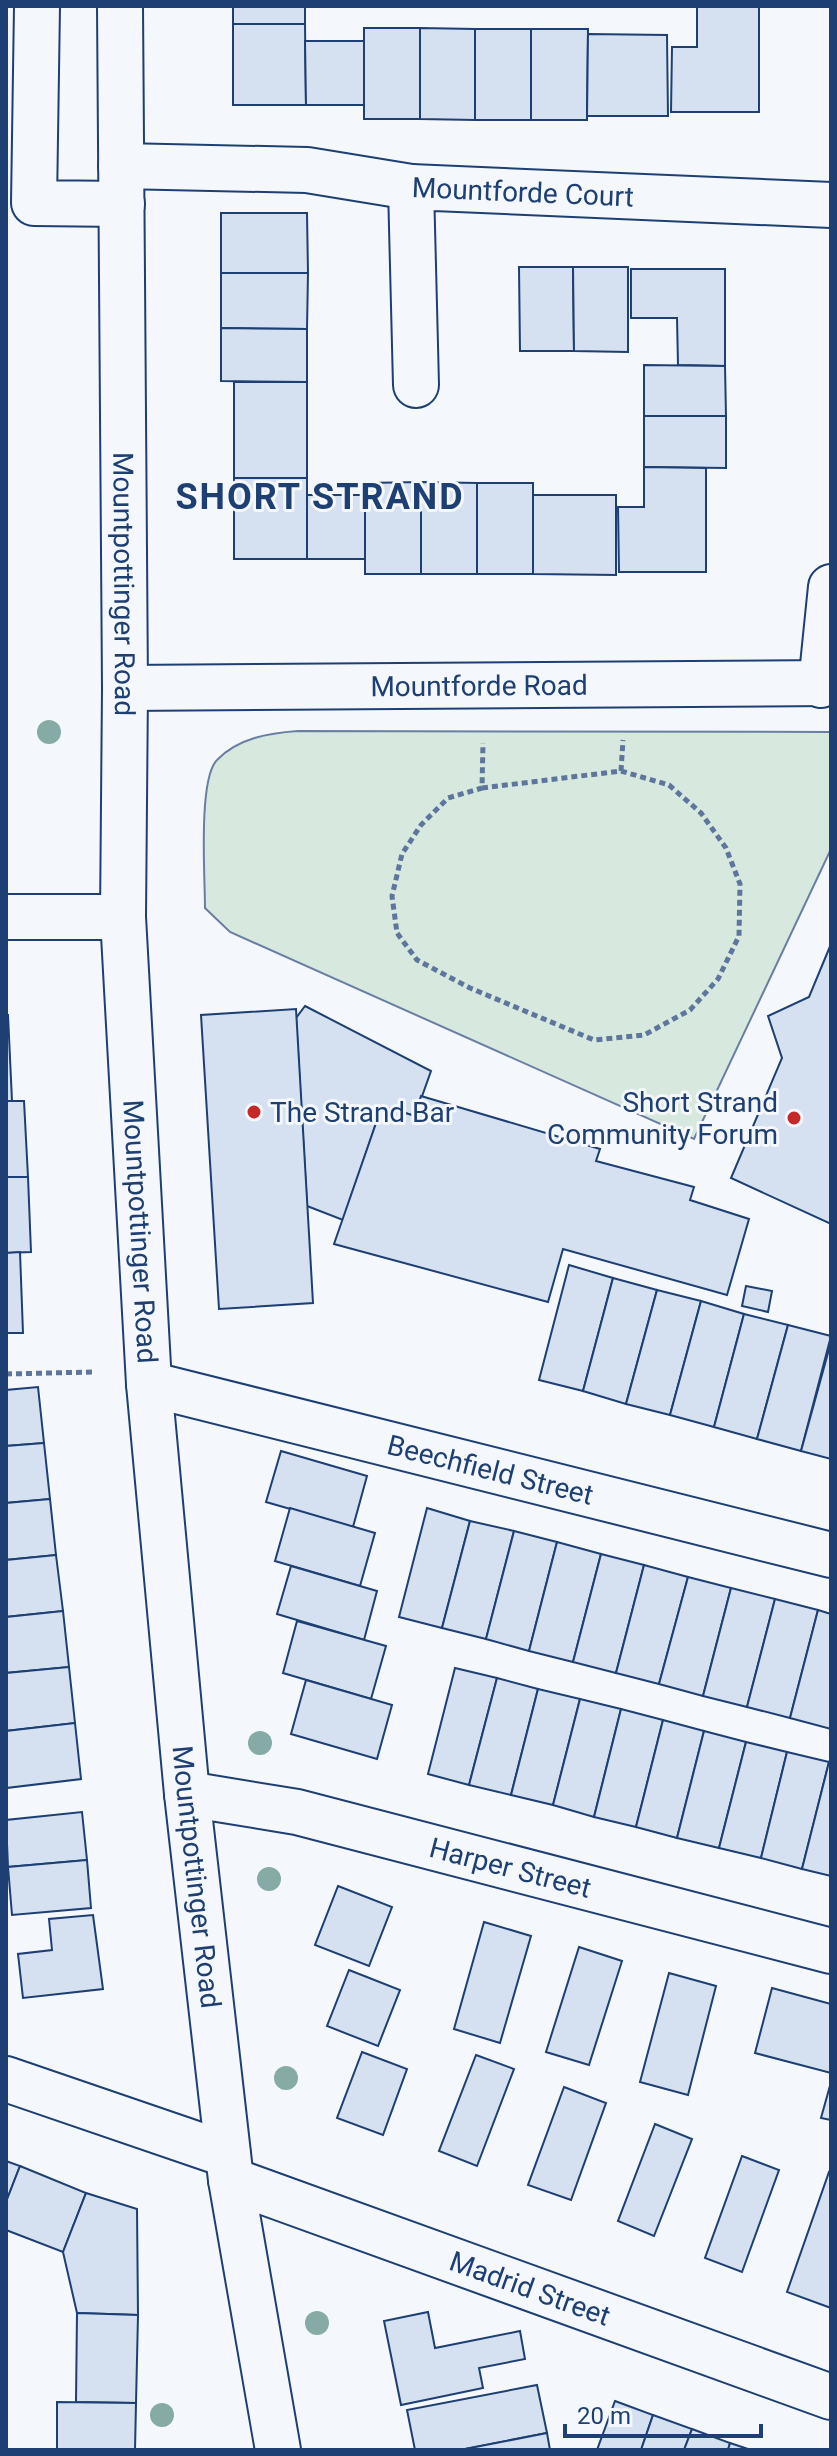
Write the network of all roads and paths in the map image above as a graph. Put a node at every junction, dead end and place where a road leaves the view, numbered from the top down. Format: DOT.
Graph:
graph roads {
  1 [pos="37,6"];
  2 [pos="120,6"];
  3 [pos="121,185"];
  4 [pos="411,187"];
  5 [pos="831,205"];
  6 [pos="416,385"];
  7 [pos="831,587"];
  8 [pos="826,684"];
  9 [pos="484,686"];
  10 [pos="125,688"];
  11 [pos="482,788"];
  12 [pos="6,917"];
  13 [pos="123,917"];
  14 [pos="6,1374"];
  15 [pos="149,1378"];
  16 [pos="831,1555"];
  17 [pos="187,1794"];
  18 [pos="831,1951"];
  19 [pos="6,2079"];
  20 [pos="230,2167"];
  21 [pos="831,2397"];
  22 [pos="278,2450"];
  1 -- 3 [label="street"];
  2 -- 3 [label="street, Mountpottinger Road"];
  3 -- 4 [label="street"];
  3 -- 10 [label="street, Mountpottinger Road"];
  4 -- 5 [label="street, Mountforde Court"];
  4 -- 6 [label="street, Mountforde Court"];
  7 -- 8 [label="street"];
  8 -- 9 [label="street, Mountforde Road"];
  9 -- 10 [label="street, Mountforde Road"];
  9 -- 11 [label="path"];
  10 -- 13 [label="street, Mountpottinger Road"];
  11 -- 11 [label="path"];
  12 -- 13 [label="street"];
  13 -- 15 [label="street, Mountpottinger Road"];
  14 -- 15 [label="path"];
  15 -- 16 [label="street, Beechfield Street"];
  15 -- 17 [label="street, Mountpottinger Road"];
  17 -- 18 [label="street, Harper Street"];
  17 -- 20 [label="street, Mountpottinger Road"];
  19 -- 20 [label="street, Madrid Street"];
  20 -- 21 [label="street, Madrid Street"];
  20 -- 22 [label="street, Mountpottinger Road"];
}
